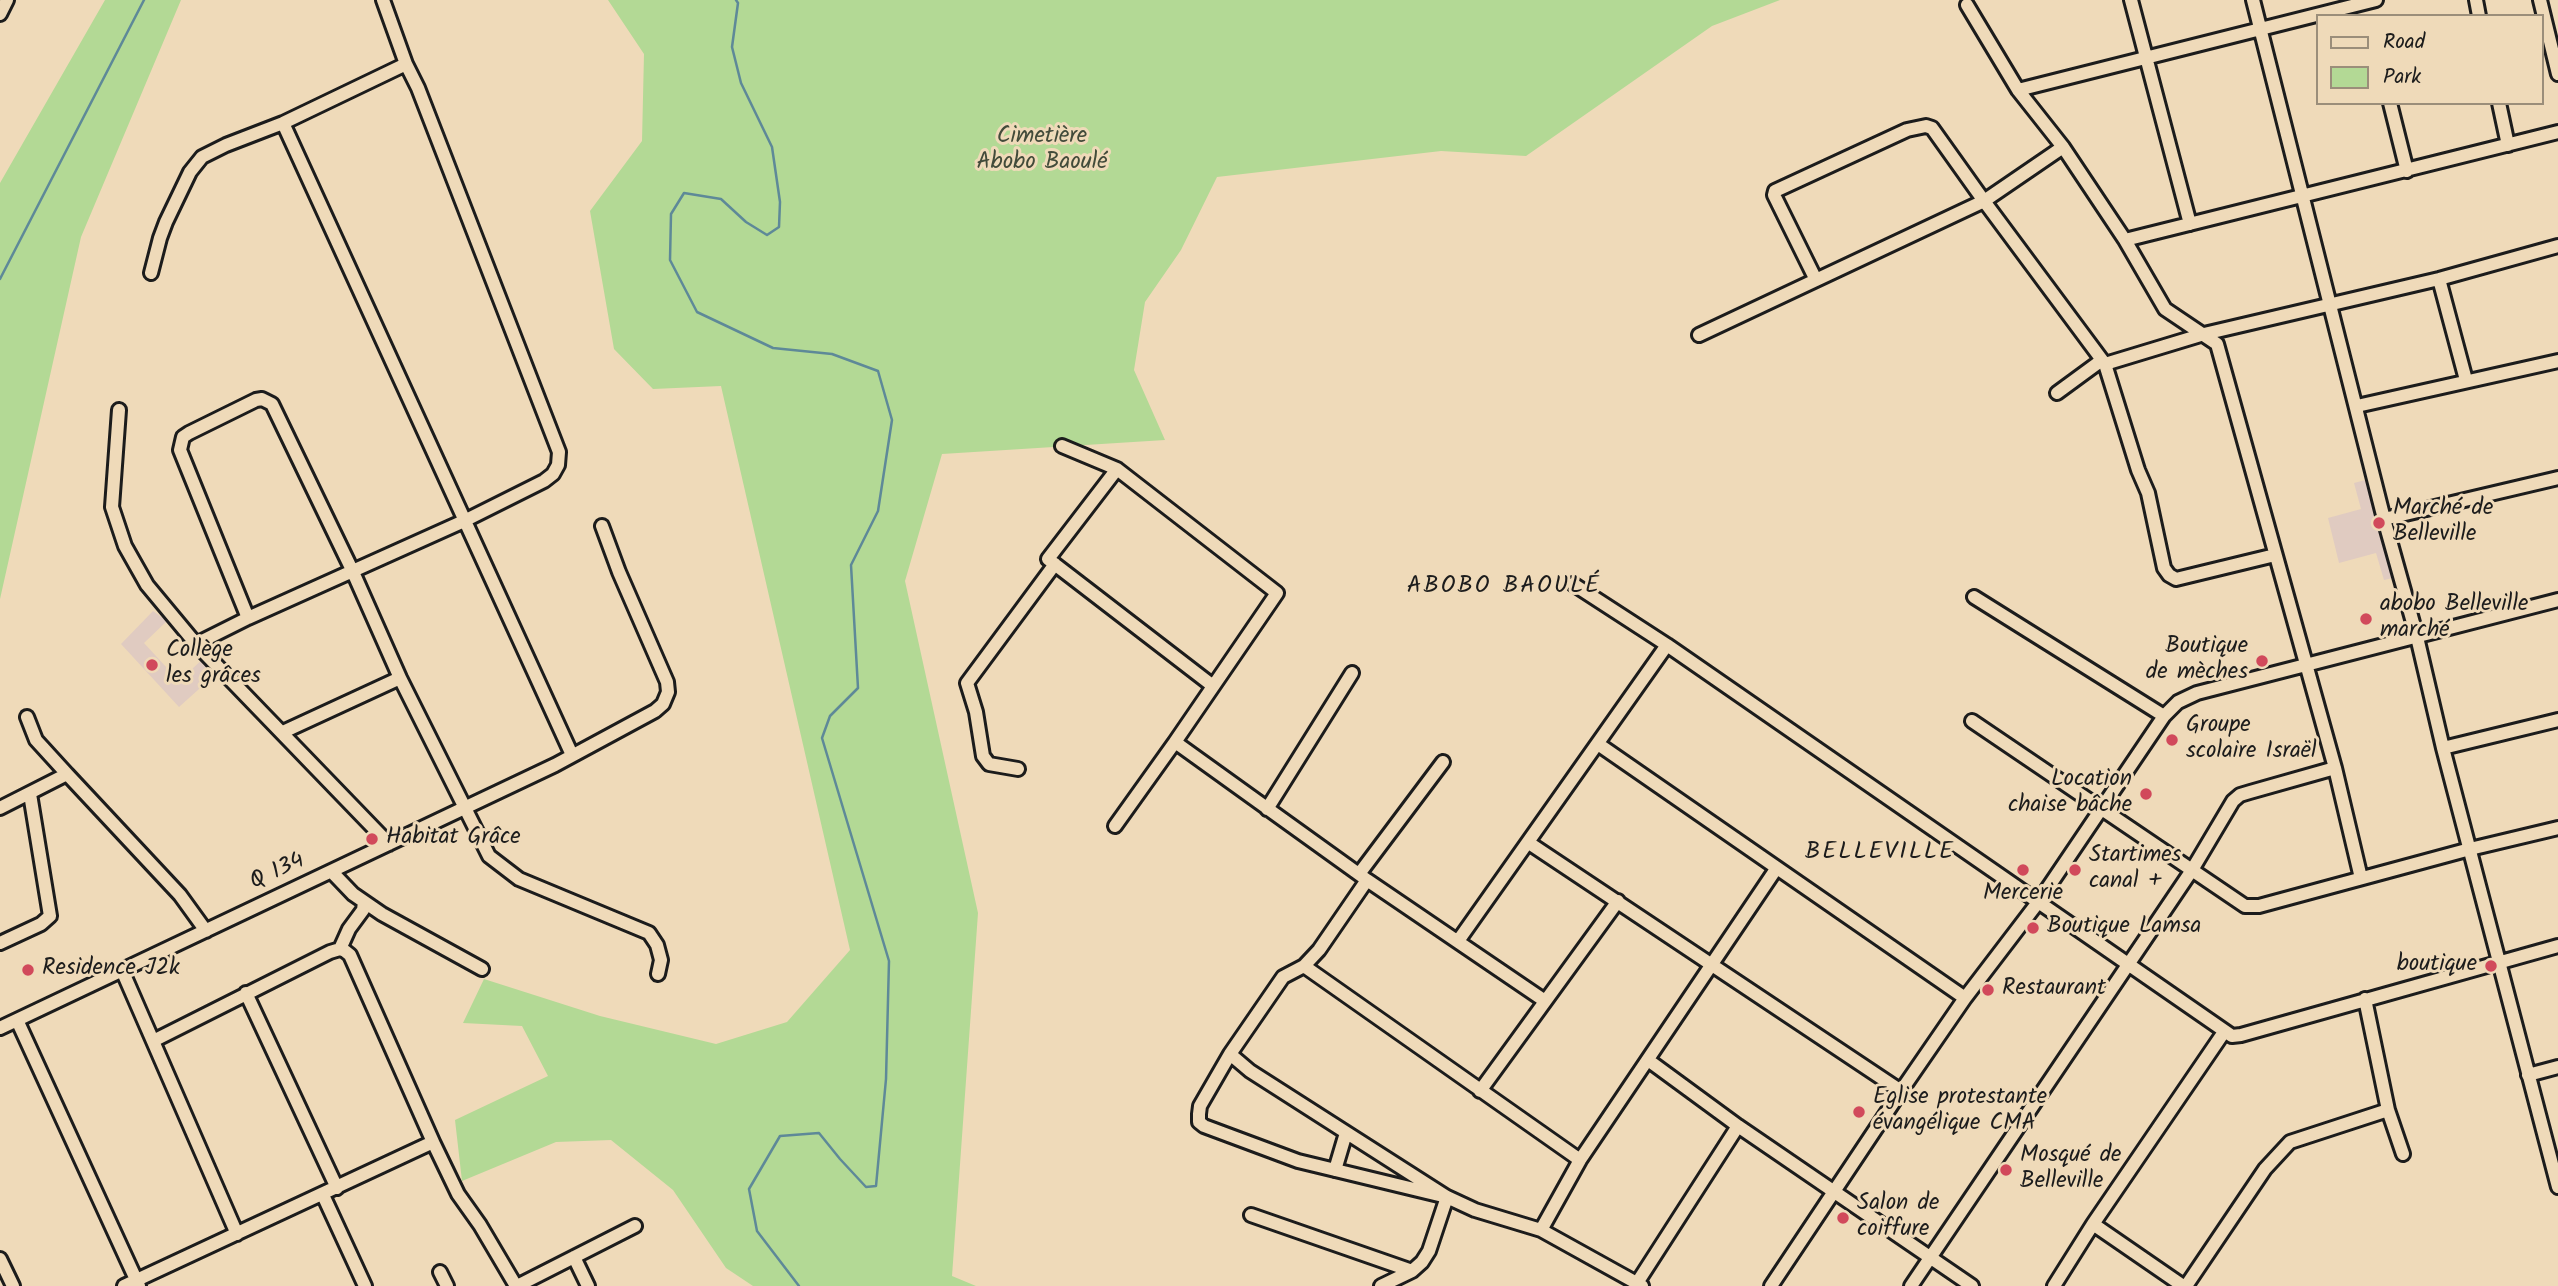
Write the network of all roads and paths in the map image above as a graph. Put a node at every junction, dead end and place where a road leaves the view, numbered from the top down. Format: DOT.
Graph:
graph roads {
  1 [pos="8,0"];
  2 [pos="383,0"];
  3 [pos="2132,0"];
  4 [pos="2253,0"];
  5 [pos="2369,1"];
  6 [pos="1967,5"];
  7 [pos="0,14"];
  8 [pos="2318,14"];
  9 [pos="2316,15"];
  10 [pos="2544,16"];
  11 [pos="2260,29"];
  12 [pos="2146,58"];
  13 [pos="406,64"];
  14 [pos="2558,74"];
  15 [pos="2018,90"];
  16 [pos="2390,105"];
  17 [pos="2499,105"];
  18 [pos="283,122"];
  19 [pos="2558,132"];
  20 [pos="2508,145"];
  21 [pos="2063,148"];
  22 [pos="2407,171"];
  23 [pos="2304,197"];
  24 [pos="1984,201"];
  25 [pos="2189,224"];
  26 [pos="2125,240"];
  27 [pos="2558,246"];
  28 [pos="151,274"];
  29 [pos="2439,279"];
  30 [pos="1816,280"];
  31 [pos="2330,305"];
  32 [pos="2204,334"];
  33 [pos="1699,335"];
  34 [pos="2558,361"];
  35 [pos="2104,362"];
  36 [pos="2466,380"];
  37 [pos="2057,393"];
  38 [pos="2357,406"];
  39 [pos="119,410"];
  40 [pos="1062,446"];
  41 [pos="1117,468"];
  42 [pos="2558,478"];
  43 [pos="2384,519"];
  44 [pos="464,521"];
  45 [pos="602,526"];
  46 [pos="2275,555"];
  47 [pos="1055,564"];
  48 [pos="353,572"];
  49 [pos="1573,584"];
  50 [pos="1974,597"];
  51 [pos="2558,600"];
  52 [pos="248,618"];
  53 [pos="2417,637"];
  54 [pos="197,644"];
  55 [pos="1667,645"];
  56 [pos="2307,666"];
  57 [pos="1352,673"];
  58 [pos="400,678"];
  59 [pos="1213,686"];
  60 [pos="2164,716"];
  61 [pos="27,717"];
  62 [pos="2558,720"];
  63 [pos="1972,721"];
  64 [pos="283,732"];
  65 [pos="1175,742"];
  66 [pos="1598,744"];
  67 [pos="2443,748"];
  68 [pos="572,755"];
  69 [pos="1443,762"];
  70 [pos="2335,768"];
  71 [pos="1018,769"];
  72 [pos="67,774"];
  73 [pos="30,794"];
  74 [pos="0,808"];
  75 [pos="467,808"];
  76 [pos="1267,809"];
  77 [pos="2101,809"];
  78 [pos="1115,826"];
  79 [pos="2558,828"];
  80 [pos="1529,843"];
  81 [pos="389,844"];
  82 [pos="2470,849"];
  83 [pos="1776,869"];
  84 [pos="2192,870"];
  85 [pos="331,871"];
  86 [pos="1363,877"];
  87 [pos="2361,878"];
  88 [pos="1618,901"];
  89 [pos="2039,901"];
  90 [pos="364,902"];
  91 [pos="206,931"];
  92 [pos="1458,941"];
  93 [pos="0,943"];
  94 [pos="2558,946"];
  95 [pos="340,949"];
  96 [pos="2498,962"];
  97 [pos="1710,965"];
  98 [pos="2128,965"];
  99 [pos="1304,966"];
  100 [pos="482,969"];
  101 [pos="122,970"];
  102 [pos="658,974"];
  103 [pos="246,993"];
  104 [pos="1965,998"];
  105 [pos="2365,999"];
  106 [pos="1545,1001"];
  107 [pos="17,1020"];
  108 [pos="0,1028"];
  109 [pos="2224,1032"];
  110 [pos="153,1041"];
  111 [pos="1230,1054"];
  112 [pos="1648,1060"];
  113 [pos="2558,1067"];
  114 [pos="2528,1075"];
  115 [pos="1480,1091"];
  116 [pos="1900,1091"];
  117 [pos="2388,1110"];
  118 [pos="1738,1126"];
  119 [pos="1346,1133"];
  120 [pos="433,1142"];
  121 [pos="2403,1154"];
  122 [pos="1580,1160"];
  123 [pos="1335,1170"];
  124 [pos="2558,1184"];
  125 [pos="337,1188"];
  126 [pos="1833,1191"];
  127 [pos="323,1195"];
  128 [pos="1447,1197"];
  129 [pos="1251,1215"];
  130 [pos="2093,1224"];
  131 [pos="635,1226"];
  132 [pos="1541,1230"];
  133 [pos="237,1234"];
  134 [pos="574,1257"];
  135 [pos="1932,1258"];
  136 [pos="0,1259"];
  137 [pos="1412,1271"];
  138 [pos="440,1272"];
  139 [pos="138,1283"];
  140 [pos="1640,1284"];
  141 [pos="13,1286"];
  142 [pos="124,1286"];
  143 [pos="365,1286"];
  144 [pos="447,1286"];
  145 [pos="517,1286"];
  146 [pos="588,1286"];
  147 [pos="1381,1286"];
  148 [pos="1770,1286"];
  149 [pos="1911,1286"];
  150 [pos="1972,1286"];
  151 [pos="2054,1286"];
  152 [pos="2185,1286"];
  1 -- 7 [label="street"];
  2 -- 13 [label="street"];
  3 -- 12 [label="street"];
  4 -- 11 [label="street"];
  5 -- 8 [label="street"];
  6 -- 15 [label="street"];
  9 -- 11 [label="street"];
  10 -- 14 [label="street"];
  11 -- 12 [label="street"];
  11 -- 23 [label="street"];
  12 -- 15 [label="street"];
  12 -- 25 [label="street"];
  13 -- 18 [label="street"];
  13 -- 44 [label="street"];
  15 -- 21 [label="street"];
  16 -- 22 [label="street"];
  17 -- 20 [label="street"];
  18 -- 28 [label="street"];
  18 -- 44 [label="street"];
  19 -- 20 [label="street"];
  20 -- 22 [label="street"];
  21 -- 24 [label="street"];
  21 -- 26 [label="street"];
  22 -- 23 [label="street"];
  23 -- 25 [label="street"];
  23 -- 31 [label="street"];
  24 -- 30 [label="street"];
  24 -- 30 [label="street"];
  24 -- 35 [label="street"];
  25 -- 26 [label="street"];
  26 -- 32 [label="street"];
  27 -- 29 [label="street"];
  29 -- 31 [label="street"];
  29 -- 36 [label="street"];
  30 -- 33 [label="street"];
  31 -- 32 [label="street"];
  31 -- 38 [label="street"];
  32 -- 35 [label="street"];
  32 -- 46 [label="street"];
  34 -- 36 [label="street"];
  35 -- 37 [label="street"];
  35 -- 46 [label="street"];
  36 -- 38 [label="street"];
  38 -- 43 [label="street"];
  39 -- 54 [label="street"];
  40 -- 41 [label="street"];
  41 -- 47 [label="street"];
  41 -- 59 [label="street"];
  42 -- 43 [label="street"];
  43 -- 53 [label="street"];
  44 -- 48 [label="street"];
  44 -- 68 [label="street"];
  45 -- 68 [label="street, Q 134"];
  46 -- 56 [label="street"];
  47 -- 59 [label="street"];
  47 -- 71 [label="street"];
  48 -- 52 [label="street"];
  48 -- 52 [label="street"];
  48 -- 58 [label="street"];
  49 -- 55 [label="street"];
  50 -- 60 [label="street"];
  51 -- 53 [label="street"];
  52 -- 54 [label="street"];
  53 -- 56 [label="street"];
  53 -- 67 [label="street"];
  54 -- 64 [label="street"];
  55 -- 66 [label="street"];
  55 -- 89 [label="street"];
  56 -- 60 [label="street"];
  56 -- 70 [label="street"];
  57 -- 76 [label="street"];
  58 -- 64 [label="street"];
  58 -- 75 [label="street"];
  59 -- 65 [label="street"];
  60 -- 77 [label="street"];
  61 -- 72 [label="street"];
  62 -- 67 [label="street"];
  63 -- 77 [label="street"];
  64 -- 81 [label="street"];
  65 -- 76 [label="street"];
  65 -- 78 [label="street"];
  66 -- 80 [label="street"];
  66 -- 83 [label="street"];
  67 -- 82 [label="street"];
  68 -- 75 [label="street, Q 134"];
  69 -- 86 [label="street"];
  70 -- 84 [label="street"];
  70 -- 87 [label="street"];
  72 -- 73 [label="street"];
  72 -- 91 [label="street"];
  73 -- 74 [label="street"];
  73 -- 93 [label="street"];
  75 -- 81 [label="street, Q 134"];
  75 -- 102 [label="street"];
  76 -- 86 [label="street"];
  77 -- 84 [label="street"];
  77 -- 89 [label="street"];
  79 -- 82 [label="street"];
  80 -- 88 [label="street"];
  80 -- 92 [label="street"];
  81 -- 85 [label="street, Q 134"];
  82 -- 87 [label="street"];
  82 -- 96 [label="street"];
  83 -- 97 [label="street"];
  83 -- 104 [label="street"];
  84 -- 87 [label="street"];
  84 -- 98 [label="street"];
  85 -- 90 [label="street"];
  85 -- 91 [label="street, Q 134"];
  86 -- 92 [label="street"];
  86 -- 99 [label="street"];
  88 -- 97 [label="street"];
  88 -- 106 [label="street"];
  89 -- 98 [label="street"];
  89 -- 104 [label="street"];
  90 -- 95 [label="street"];
  90 -- 100 [label="street"];
  91 -- 101 [label="street, Q 134"];
  92 -- 106 [label="street"];
  94 -- 96 [label="street"];
  95 -- 103 [label="street"];
  95 -- 120 [label="street"];
  96 -- 105 [label="street"];
  96 -- 114 [label="street"];
  97 -- 112 [label="street"];
  97 -- 116 [label="street"];
  98 -- 109 [label="street"];
  98 -- 135 [label="street"];
  99 -- 111 [label="street"];
  99 -- 115 [label="street"];
  101 -- 107 [label="street, Q 134"];
  101 -- 110 [label="street"];
  103 -- 110 [label="street"];
  103 -- 125 [label="street"];
  104 -- 116 [label="street"];
  105 -- 109 [label="street"];
  105 -- 117 [label="street"];
  106 -- 115 [label="street"];
  107 -- 108 [label="street, Q 134"];
  107 -- 139 [label="street"];
  109 -- 130 [label="street"];
  110 -- 133 [label="street"];
  111 -- 119 [label="street"];
  111 -- 123 [label="street"];
  112 -- 118 [label="street"];
  112 -- 122 [label="street"];
  113 -- 114 [label="street"];
  114 -- 124 [label="street"];
  115 -- 122 [label="street"];
  116 -- 126 [label="street"];
  117 -- 121 [label="street"];
  117 -- 152 [label="street"];
  118 -- 126 [label="street"];
  118 -- 140 [label="street"];
  119 -- 123 [label="street"];
  119 -- 128 [label="street"];
  120 -- 125 [label="street"];
  120 -- 145 [label="street"];
  122 -- 132 [label="street"];
  123 -- 128 [label="street"];
  125 -- 127 [label="street"];
  126 -- 135 [label="street"];
  126 -- 148 [label="street"];
  127 -- 133 [label="street"];
  127 -- 143 [label="street"];
  128 -- 132 [label="street"];
  128 -- 137 [label="street"];
  129 -- 137 [label="street"];
  130 -- 151 [label="street"];
  130 -- 152 [label="street"];
  131 -- 134 [label="street"];
  132 -- 140 [label="street"];
  133 -- 139 [label="street"];
  134 -- 145 [label="street"];
  134 -- 146 [label="street"];
  135 -- 149 [label="street"];
  135 -- 150 [label="street"];
  136 -- 141 [label="street"];
  137 -- 147 [label="street"];
  138 -- 144 [label="street"];
  139 -- 142 [label="street"];
}
